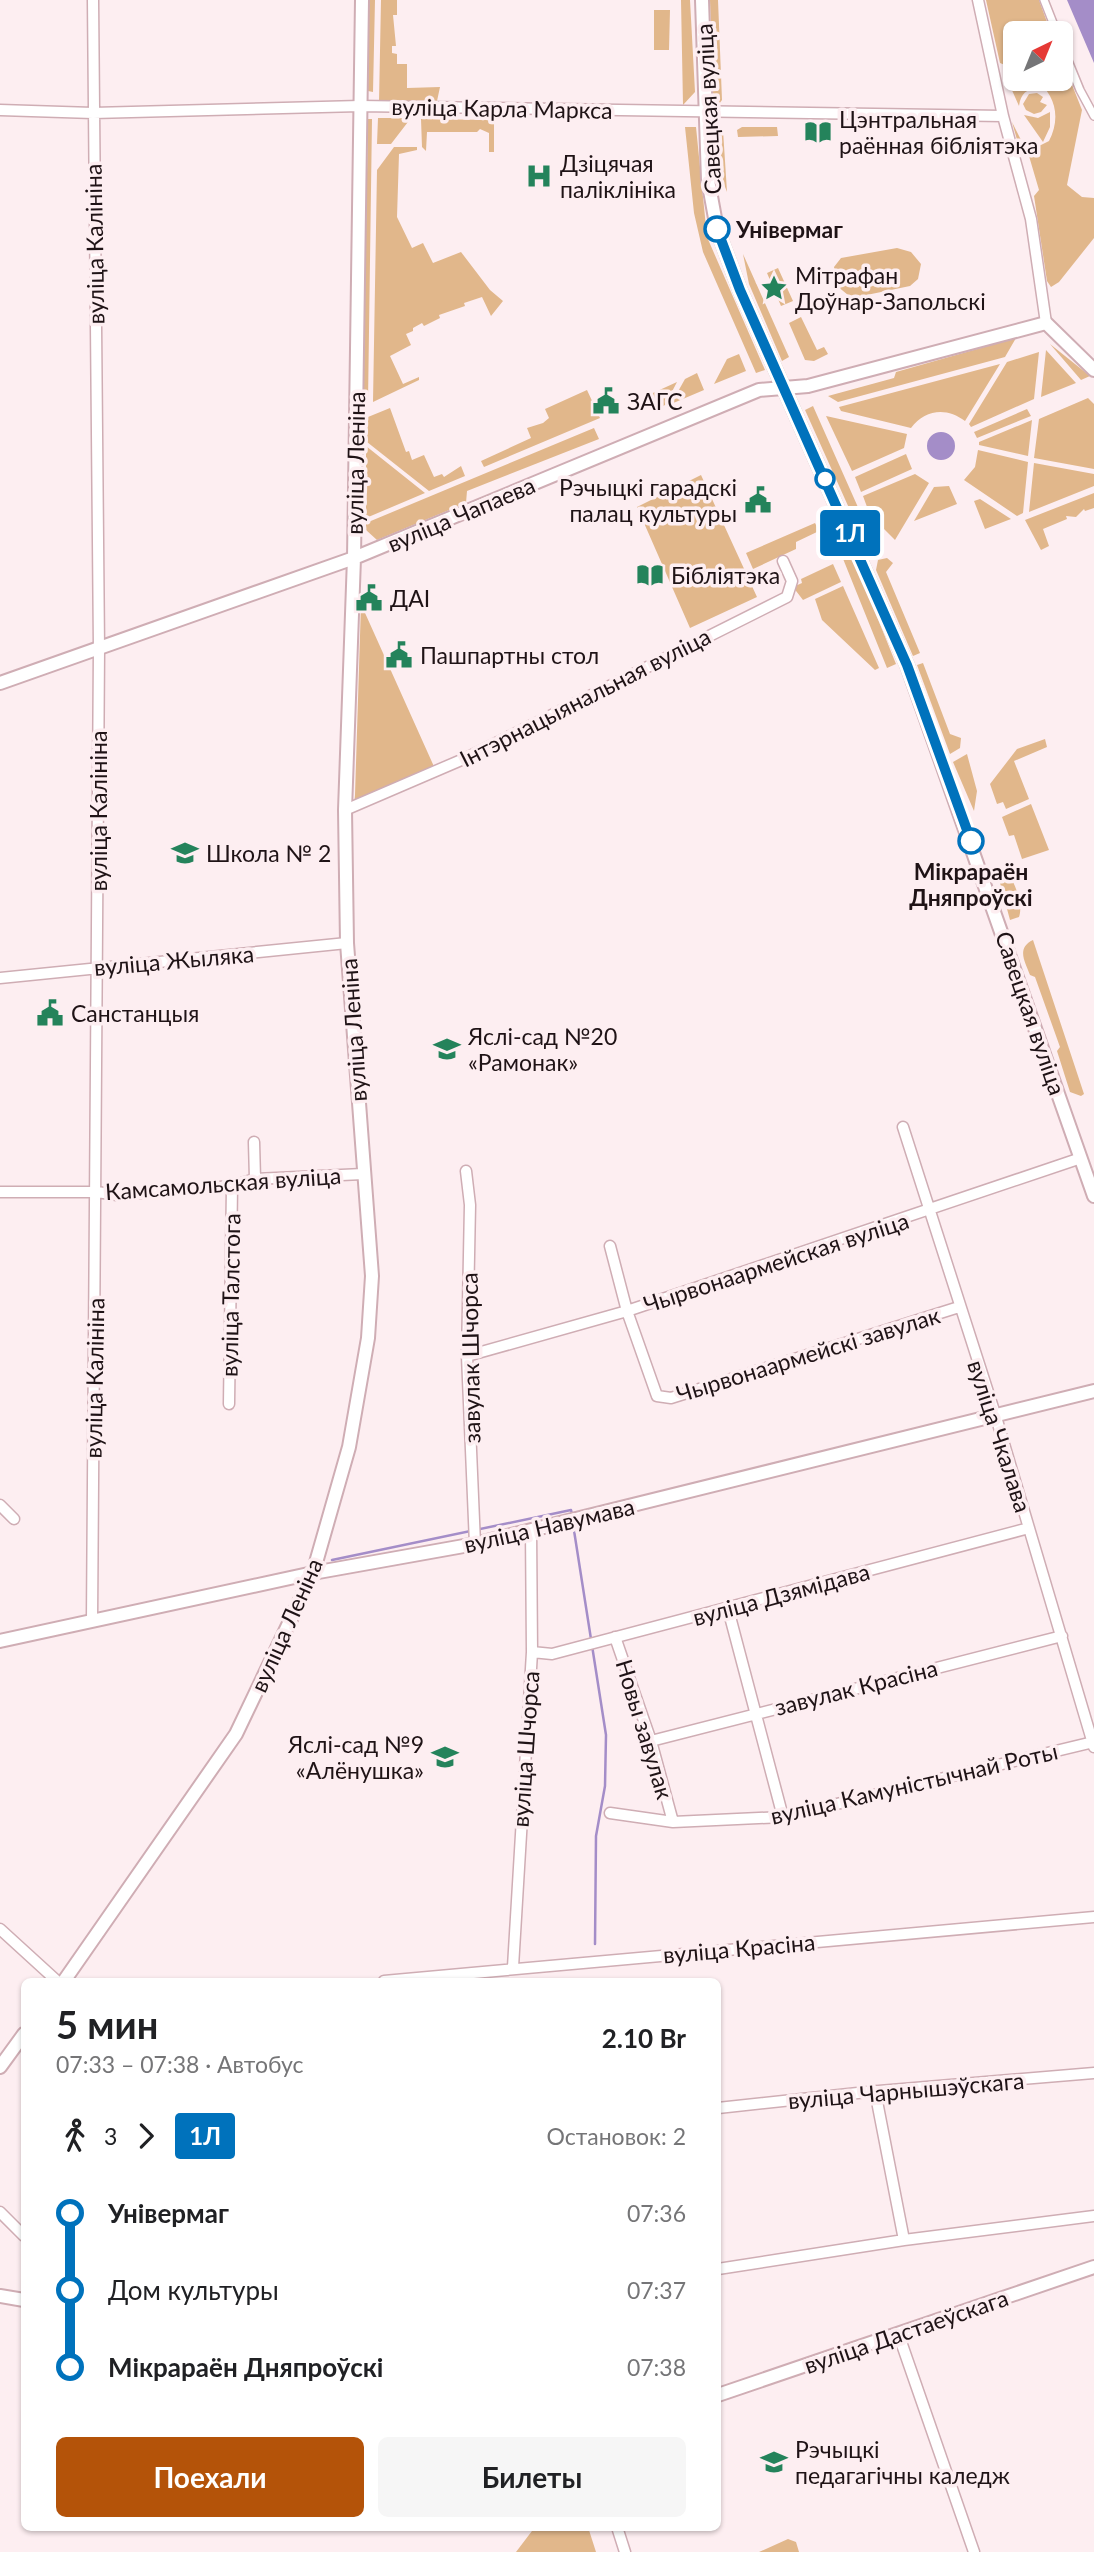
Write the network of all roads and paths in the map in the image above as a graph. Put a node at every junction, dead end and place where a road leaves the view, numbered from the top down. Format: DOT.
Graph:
graph roads {
  1 [pos="93,0"];
  2 [pos="362,0"];
  3 [pos="702,0"];
  4 [pos="978,0"];
  5 [pos="1044,0"];
  6 [pos="1052,21"];
  7 [pos="1073,73"];
  8 [pos="360,106"];
  9 [pos="0,110"];
  10 [pos="705,111"];
  11 [pos="93,113"];
  12 [pos="1003,116"];
  13 [pos="1094,116"];
  14 [pos="1046,323"];
  15 [pos="1094,370"];
  16 [pos="785,388"];
  17 [pos="354,558"];
  18 [pos="783,561"];
  19 [pos="99,649"];
  20 [pos="0,683"];
  21 [pos="345,810"];
  22 [pos="347,943"];
  23 [pos="97,967"];
  24 [pos="0,978"];
  25 [pos="903,1127"];
  26 [pos="254,1142"];
  27 [pos="1081,1158"];
  28 [pos="466,1171"];
  29 [pos="363,1174"];
  30 [pos="255,1179"];
  31 [pos="232,1186"];
  32 [pos="0,1192"];
  33 [pos="97,1192"];
  34 [pos="1094,1196"];
  35 [pos="928,1212"];
  36 [pos="610,1246"];
  37 [pos="959,1307"];
  38 [pos="627,1311"];
  39 [pos="467,1356"];
  40 [pos="1094,1391"];
  41 [pos="229,1404"];
  42 [pos="996,1418"];
  43 [pos="0,1504"];
  44 [pos="14,1518"];
  45 [pos="1029,1528"];
  46 [pos="531,1530"];
  47 [pos="475,1544"];
  48 [pos="313,1573"];
  49 [pos="728,1609"];
  50 [pos="92,1621"];
  51 [pos="1062,1636"];
  52 [pos="615,1637"];
  53 [pos="0,1641"];
  54 [pos="532,1652"];
  55 [pos="757,1712"];
  56 [pos="651,1741"];
  57 [pos="1093,1744"];
  58 [pos="610,1813"];
  59 [pos="783,1817"];
  60 [pos="673,1822"];
  61 [pos="1094,1917"];
  62 [pos="0,1929"];
  63 [pos="513,1967"];
  64 [pos="54,1978"];
  65 [pos="66,1978"];
  66 [pos="412,1978"];
  67 [pos="21,2038"];
  68 [pos="0,2067"];
  69 [pos="1094,2073"];
  70 [pos="875,2091"];
  71 [pos="721,2108"];
  72 [pos="0,2212"];
  73 [pos="1094,2216"];
  74 [pos="21,2233"];
  75 [pos="904,2240"];
  76 [pos="1094,2267"];
  77 [pos="721,2269"];
  78 [pos="0,2296"];
  79 [pos="21,2300"];
  80 [pos="898,2333"];
  81 [pos="721,2394"];
  82 [pos="618,2531"];
  83 [pos="625,2552"];
  84 [pos="974,2552"];
  1 -- 11 [label="street, вуліца Калініна"];
  2 -- 8 [label="street, вуліца Леніна"];
  3 -- 10 [label="street, Савецкая вуліца"];
  4 -- 12 [label="street"];
  5 -- 6 [label="street"];
  7 -- 13 [label="street"];
  8 -- 10 [label="street, вуліца Карла Маркса"];
  8 -- 11 [label="street, вуліца Карла Маркса"];
  8 -- 17 [label="street, вуліца Леніна"];
  9 -- 11 [label="street, вуліца Карла Маркса"];
  10 -- 12 [label="street, вуліца Карла Маркса"];
  10 -- 16 [label="street, Савецкая вуліца"];
  11 -- 19 [label="street, вуліца Калініна"];
  12 -- 14 [label="street"];
  14 -- 15 [label="street"];
  14 -- 16 [label="street, вуліца Чапаева"];
  16 -- 17 [label="street, вуліца Чапаева"];
  16 -- 27 [label="street, Савецкая вуліца"];
  17 -- 19 [label="street, вуліца Чапаева"];
  17 -- 21 [label="street, вуліца Леніна"];
  18 -- 21 [label="street, Інтэрнацыянальная вуліца"];
  19 -- 20 [label="street, вуліца Чапаева"];
  19 -- 23 [label="street, вуліца Калініна"];
  21 -- 22 [label="street, вуліца Леніна"];
  22 -- 23 [label="street, вуліца Жыляка"];
  22 -- 29 [label="street, вуліца Леніна"];
  23 -- 24 [label="street, вуліца Жыляка"];
  23 -- 33 [label="street, вуліца Калініна"];
  25 -- 35 [label="street, вуліца Чкалава"];
  26 -- 30 [label="street"];
  27 -- 34 [label="street, Савецкая вуліца"];
  27 -- 35 [label="street, Чырвонаармейская вуліца"];
  28 -- 39 [label="street, завулак Шчорса"];
  29 -- 30 [label="street, Камсамольская вуліца"];
  29 -- 48 [label="street, вуліца Леніна"];
  30 -- 31 [label="street, Камсамольская вуліца"];
  31 -- 33 [label="street, Камсамольская вуліца"];
  31 -- 41 [label="street, вуліца Талстога"];
  32 -- 33 [label="street, Камсамольская вуліца"];
  33 -- 50 [label="street, вуліца Калініна"];
  35 -- 37 [label="street, вуліца Чкалава"];
  35 -- 38 [label="street, Чырвонаармейская вуліца"];
  36 -- 38 [label="street"];
  37 -- 38 [label="street, Чырвонаармейскі завулак"];
  37 -- 42 [label="street, вуліца Чкалава"];
  38 -- 39 [label="street, Чырвонаармейская вуліца"];
  39 -- 47 [label="street, завулак Шчорса"];
  40 -- 42 [label="street, вуліца Навумава"];
  42 -- 45 [label="street, вуліца Чкалава"];
  42 -- 46 [label="street, вуліца Навумава"];
  43 -- 44 [label="street"];
  45 -- 49 [label="street, вуліца Дзямідава"];
  45 -- 51 [label="street, вуліца Чкалава"];
  46 -- 47 [label="street, вуліца Навумава"];
  46 -- 54 [label="street, вуліца Шчорса"];
  47 -- 48 [label="street, вуліца Навумава"];
  48 -- 50 [label="street, вуліца Навумава"];
  48 -- 65 [label="street, вуліца Леніна"];
  49 -- 52 [label="street, вуліца Дзямідава"];
  49 -- 55 [label="street"];
  50 -- 53 [label="street, вуліца Навумава"];
  51 -- 55 [label="street, завулак Красіна"];
  51 -- 57 [label="street, вуліца Чкалава"];
  52 -- 54 [label="street, вуліца Дзямідава"];
  52 -- 56 [label="street, Новы завулак"];
  54 -- 63 [label="street, вуліца Шчорса"];
  55 -- 56 [label="street, завулак Красіна"];
  55 -- 59 [label="street"];
  56 -- 60 [label="street, Новы завулак"];
  57 -- 59 [label="street, вуліца Камуністычнай Роты"];
  58 -- 60 [label="street, вуліца Камуністычнай Роты"];
  59 -- 60 [label="street, вуліца Камуністычнай Роты"];
  61 -- 63 [label="street, вуліца Красіна"];
  62 -- 64 [label="street"];
  63 -- 66 [label="street, вуліца Красіна"];
  67 -- 68 [label="street"];
  69 -- 70 [label="street, вуліца Чарнышэўскага"];
  70 -- 71 [label="street, вуліца Чарнышэўскага"];
  70 -- 75 [label="street"];
  72 -- 74 [label="street"];
  73 -- 75 [label="street"];
  75 -- 77 [label="street"];
  76 -- 80 [label="street, вуліца Дастаеўскага"];
  78 -- 79 [label="street"];
  80 -- 81 [label="street, вуліца Дастаеўскага"];
  80 -- 84 [label="street"];
  82 -- 83 [label="street"];
}
